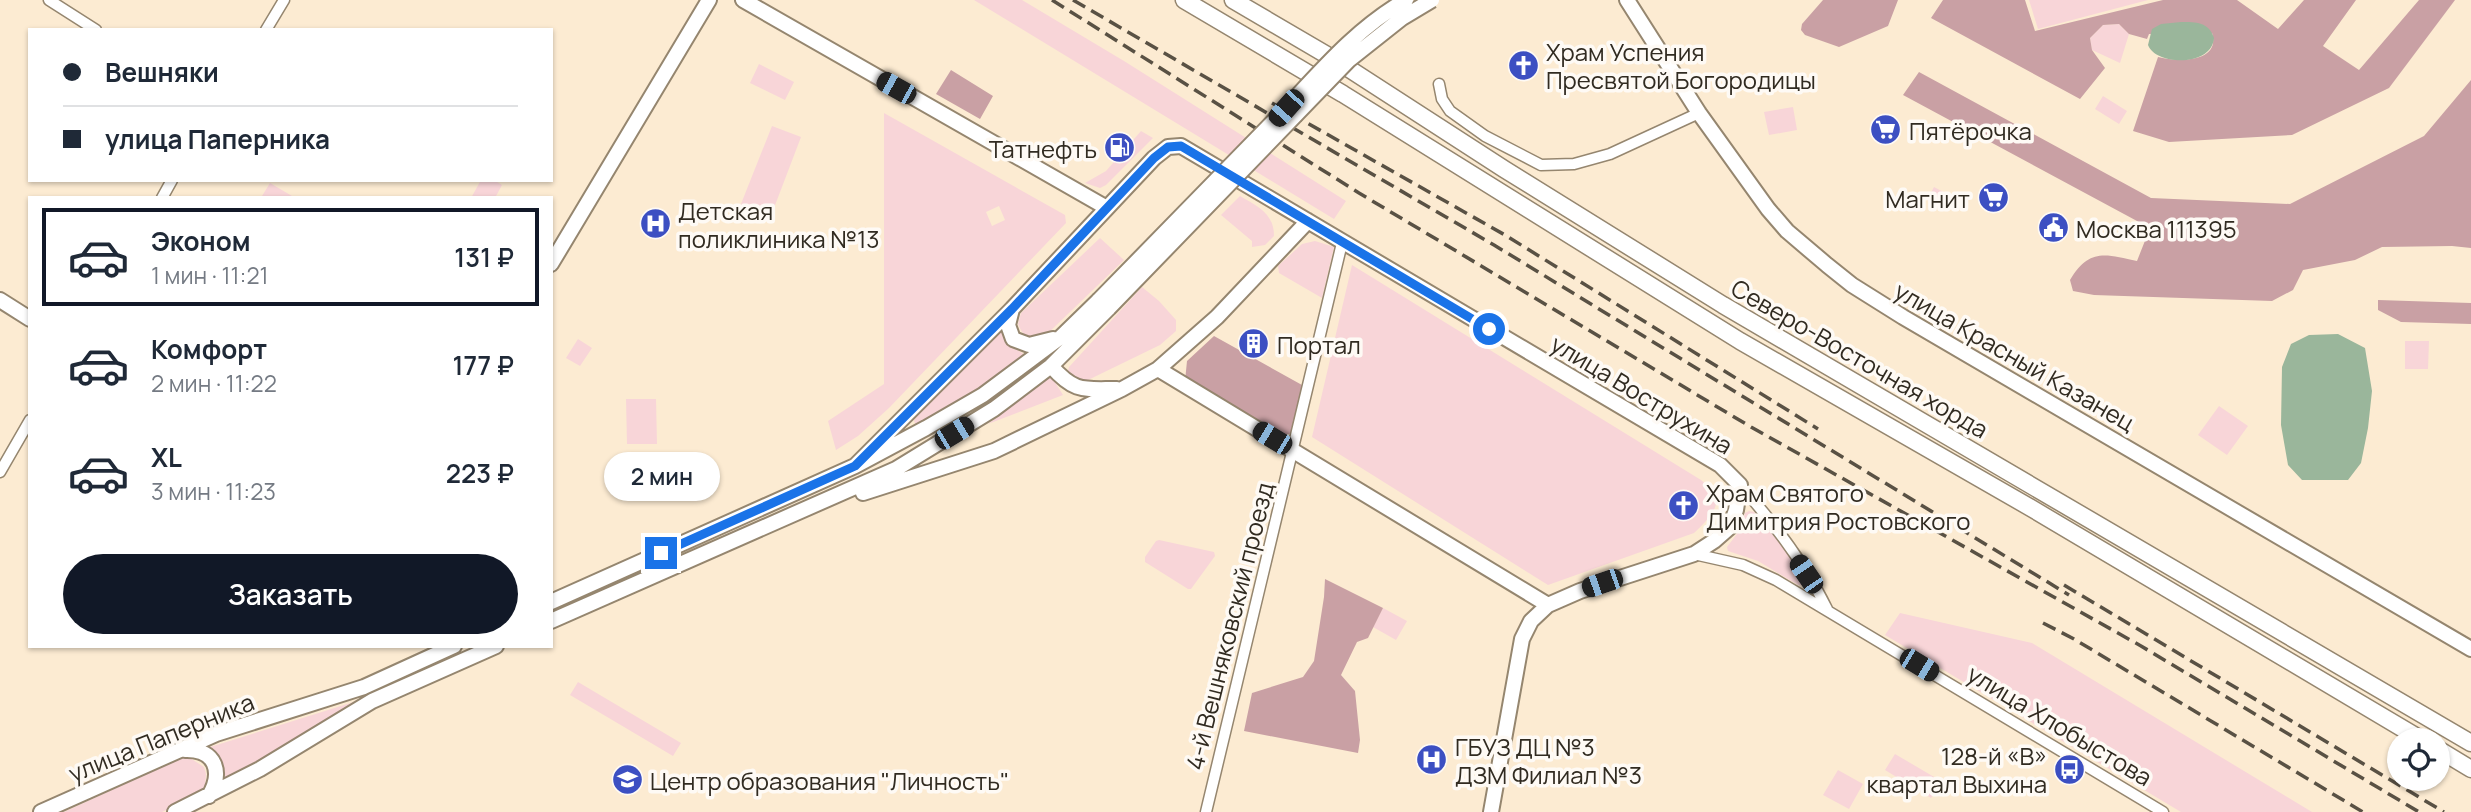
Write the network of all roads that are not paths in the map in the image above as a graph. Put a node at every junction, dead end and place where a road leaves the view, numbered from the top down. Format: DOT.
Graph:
graph roads {
  1 [pos="48,0"];
  2 [pos="284,0"];
  3 [pos="709,0"];
  4 [pos="743,0"];
  5 [pos="1184,0"];
  6 [pos="1233,0"];
  7 [pos="1406,0"];
  8 [pos="1432,0"];
  9 [pos="1630,3"];
  10 [pos="93,28"];
  11 [pos="266,28"];
  12 [pos="1439,84"];
  13 [pos="1699,113"];
  14 [pos="1107,208"];
  15 [pos="1308,222"];
  16 [pos="1342,243"];
  17 [pos="553,261"];
  18 [pos="0,300"];
  19 [pos="1104,304"];
  20 [pos="1012,309"];
  21 [pos="28,317"];
  22 [pos="1062,337"];
  23 [pos="1051,366"];
  24 [pos="1158,369"];
  25 [pos="1122,389"];
  26 [pos="28,423"];
  27 [pos="1293,450"];
  28 [pos="855,466"];
  29 [pos="0,472"];
  30 [pos="1740,485"];
  31 [pos="798,513"];
  32 [pos="1694,554"];
  33 [pos="553,601"];
  34 [pos="1548,605"];
  35 [pos="1827,610"];
  36 [pos="553,620"];
  37 [pos="450,648"];
  38 [pos="491,648"];
  39 [pos="2471,649"];
  40 [pos="2402,728"];
  41 [pos="2471,743"];
  42 [pos="182,750"];
  43 [pos="2450,756"];
  44 [pos="2471,769"];
  45 [pos="209,796"];
  46 [pos="60,807"];
  47 [pos="41,812"];
  48 [pos="175,812"];
  49 [pos="1206,812"];
  50 [pos="1491,812"];
  51 [pos="2163,812"];
  1 -- 10 [label="street"];
  2 -- 11 [label="street"];
  3 -- 17 [label="street"];
  4 -- 14 [label="street"];
  5 -- 40 [label="main road, Северо-Восточная хорда"];
  6 -- 41 [label="main road, Северо-Восточная хорда"];
  7 -- 19 [label="street, bridge"];
  8 -- 19 [label="street, bridge"];
  9 -- 13 [label="street, улица Красный Казанец"];
  12 -- 13 [label="street"];
  13 -- 39 [label="street, улица Красный Казанец"];
  14 -- 15 [label="street, улица Вострухина"];
  14 -- 20 [label="street, улица Вострухина"];
  15 -- 16 [label="street, улица Вострухина"];
  15 -- 24 [label="street"];
  16 -- 27 [label="street, 4-й Вешняковский проезд"];
  16 -- 30 [label="street, улица Вострухина"];
  18 -- 21 [label="street"];
  19 -- 22 [label="street"];
  19 -- 23 [label="street"];
  20 -- 22 [label="street"];
  20 -- 28 [label="street, улица Вострухина"];
  22 -- 28 [label="street"];
  23 -- 25 [label="street"];
  23 -- 31 [label="street"];
  24 -- 25 [label="street"];
  24 -- 27 [label="street"];
  25 -- 31 [label="street"];
  26 -- 29 [label="street"];
  27 -- 34 [label="street"];
  27 -- 49 [label="street, 4-й Вешняковский проезд"];
  28 -- 33 [label="street"];
  30 -- 32 [label="street, улица Вострухина"];
  30 -- 35 [label="street, улица Хлобыстова"];
  31 -- 36 [label="street"];
  32 -- 34 [label="street, улица Вострухина"];
  32 -- 35 [label="street, улица Хлобыстова"];
  34 -- 50 [label="street, улица Вострухина"];
  35 -- 51 [label="street, улица Хлобыстова"];
  37 -- 42 [label="street, улица Паперника"];
  38 -- 45 [label="street"];
  42 -- 45 [label="street"];
  42 -- 46 [label="street, улица Паперника"];
  43 -- 44 [label="main road"];
  45 -- 48 [label="street"];
  46 -- 47 [label="street, улица Паперника"];
}
